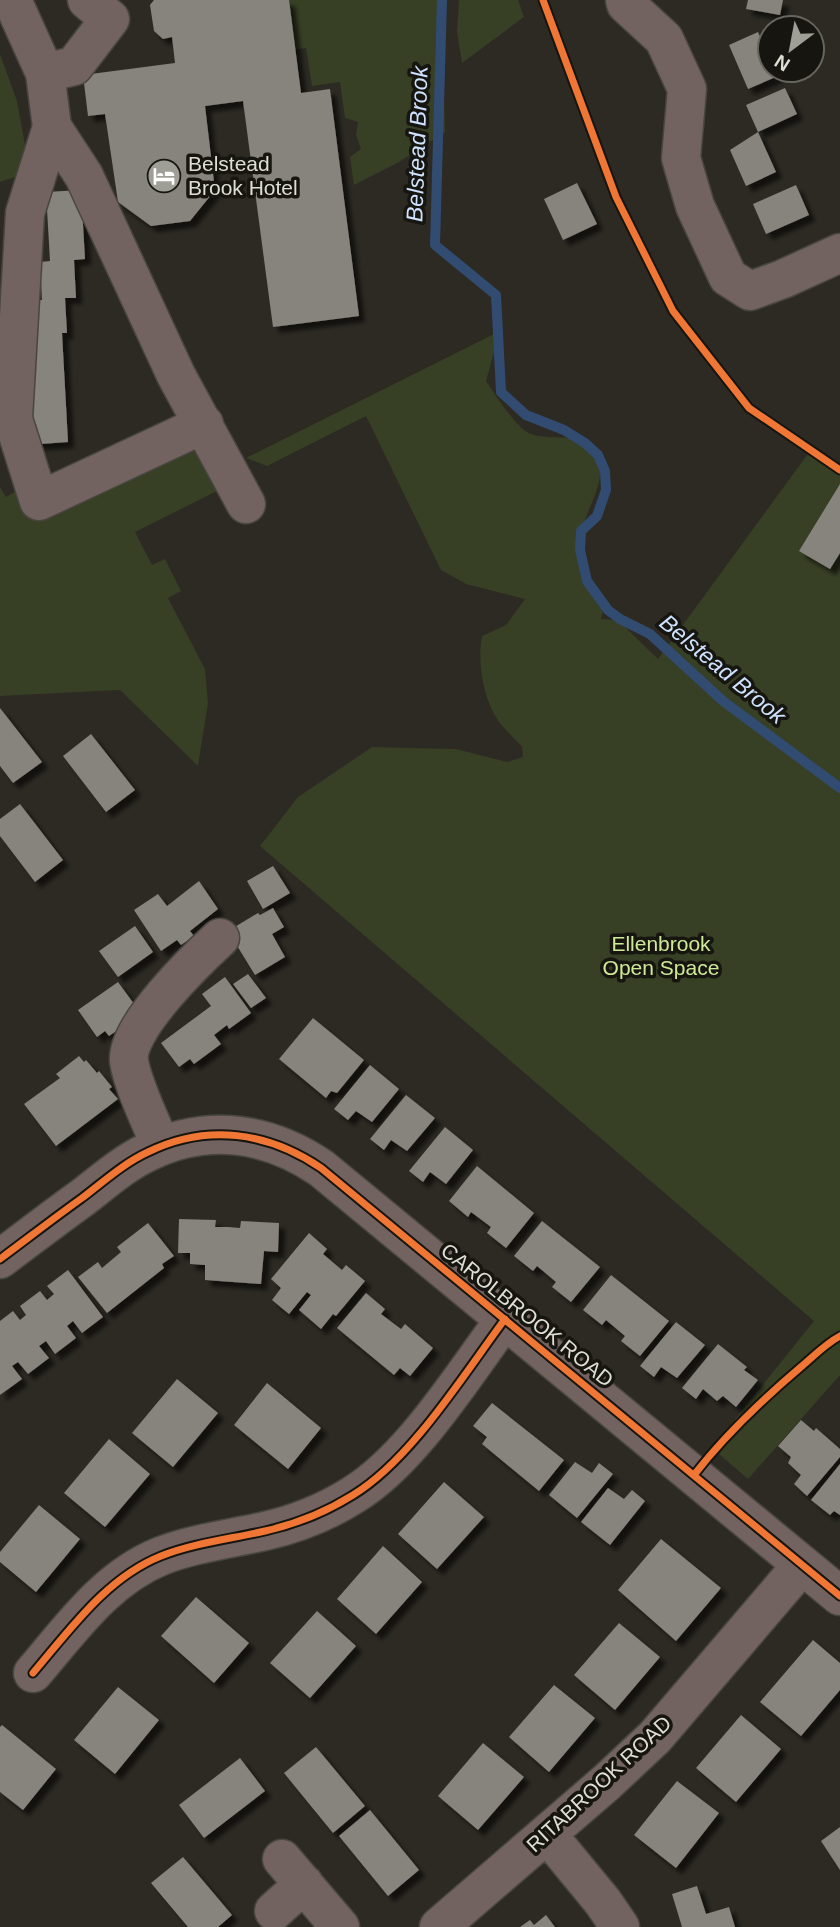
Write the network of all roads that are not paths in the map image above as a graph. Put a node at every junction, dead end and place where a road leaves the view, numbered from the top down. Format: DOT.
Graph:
graph roads {
  1 [pos="12,0"];
  2 [pos="87,0"];
  3 [pos="625,0"];
  4 [pos="45,73"];
  5 [pos="52,127"];
  6 [pos="840,253"];
  7 [pos="204,424"];
  8 [pos="246,503"];
  9 [pos="220,938"];
  10 [pos="161,1146"];
  11 [pos="0,1259"];
  12 [pos="505,1319"];
  13 [pos="802,1565"];
  14 [pos="840,1596"];
  15 [pos="33,1674"];
  16 [pos="547,1834"];
  17 [pos="274,1911"];
  18 [pos="340,1927"];
  19 [pos="439,1927"];
  20 [pos="620,1927"];
  1 -- 4 [label="street"];
  2 -- 4 [label="street"];
  3 -- 6 [label="street"];
  4 -- 5 [label="street"];
  5 -- 7 [label="street"];
  5 -- 7 [label="street"];
  7 -- 8 [label="street"];
  9 -- 10 [label="street"];
  10 -- 11 [label="street, CAROLBROOK ROAD"];
  10 -- 12 [label="street, CAROLBROOK ROAD"];
  12 -- 13 [label="street, CAROLBROOK ROAD"];
  12 -- 15 [label="street"];
  13 -- 14 [label="street, CAROLBROOK ROAD"];
  13 -- 16 [label="street, RITABROOK ROAD"];
  16 -- 19 [label="street, RITABROOK ROAD"];
  16 -- 20 [label="street"];
  17 -- 18 [label="street"];
}
